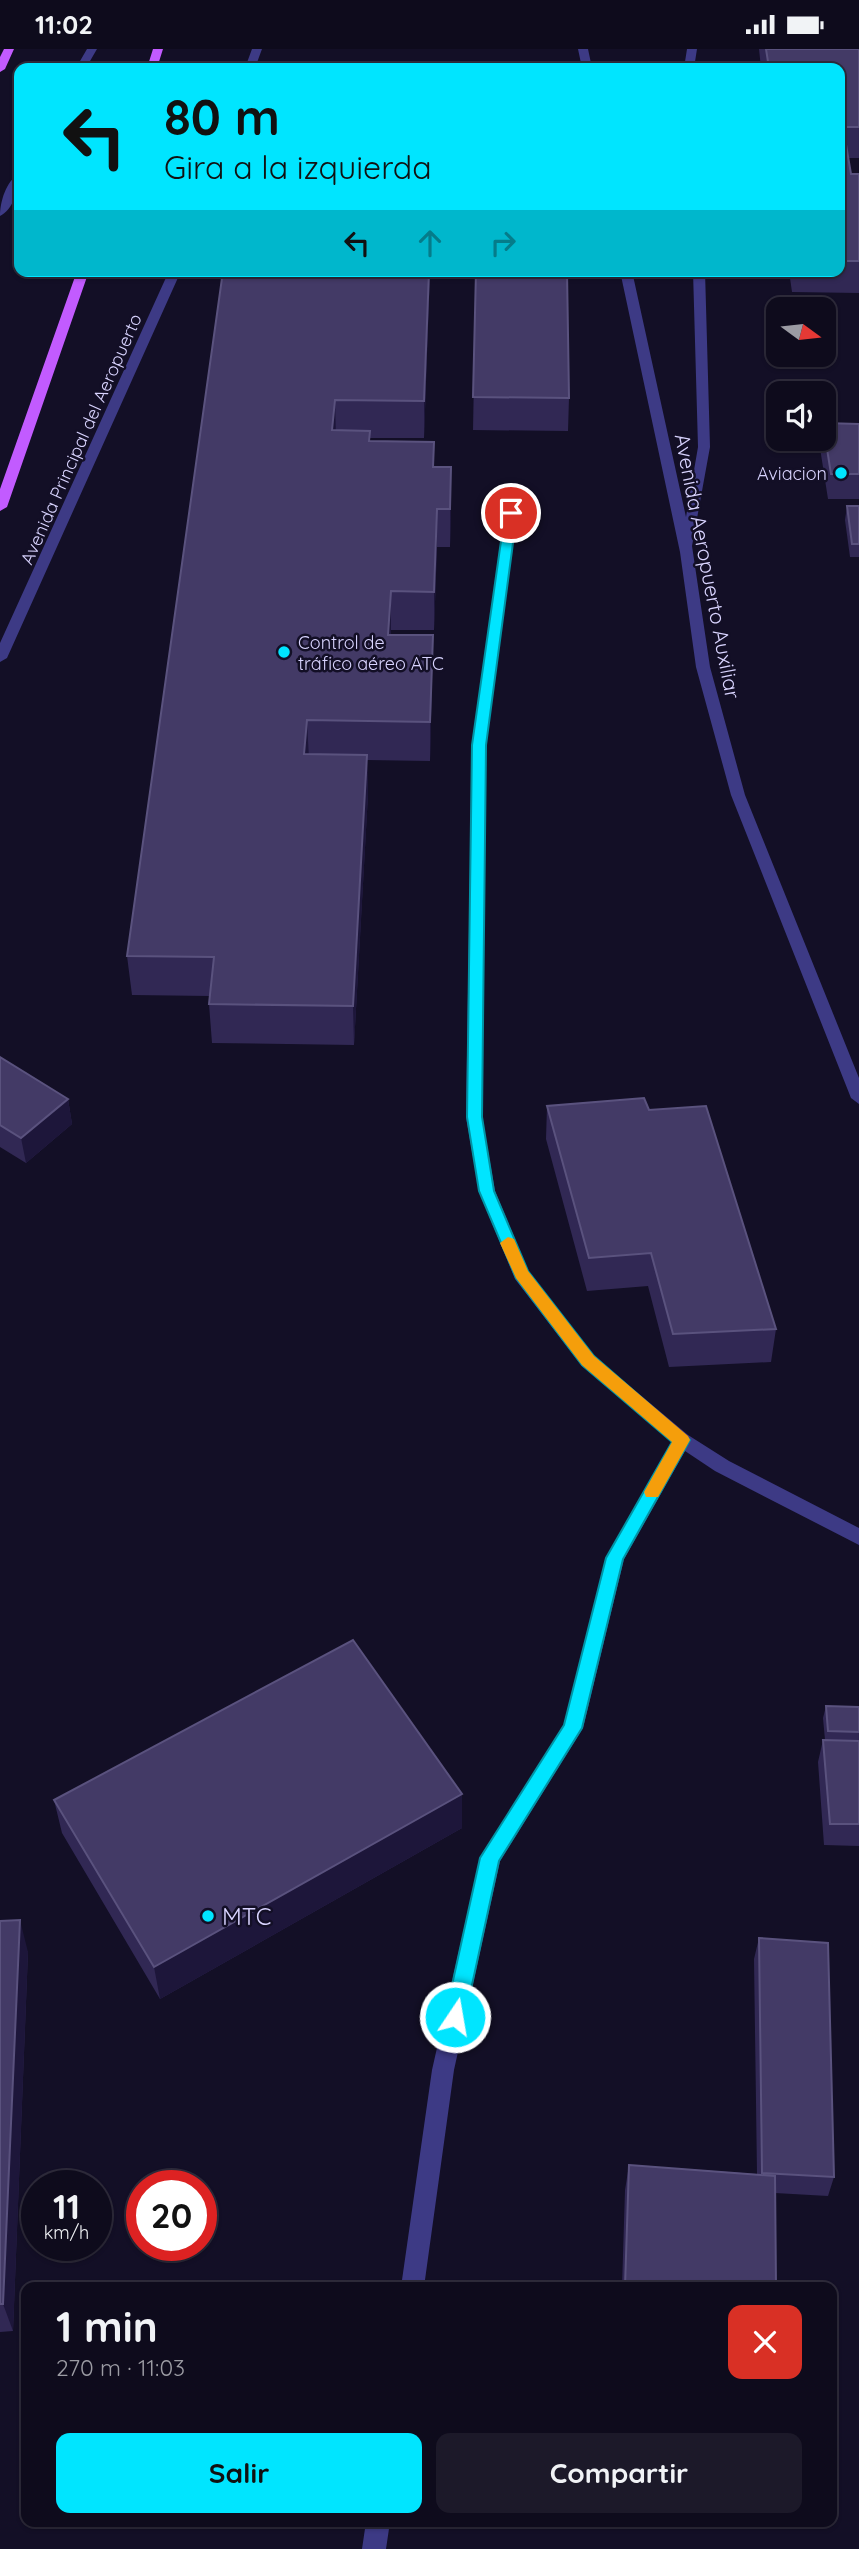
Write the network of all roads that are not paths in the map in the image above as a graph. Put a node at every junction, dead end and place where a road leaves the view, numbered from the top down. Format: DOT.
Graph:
graph roads {
  1 [pos="9,49"];
  2 [pos="0,69"];
  3 [pos="14,186"];
  4 [pos="0,213"];
  5 [pos="81,277"];
  6 [pos="171,277"];
  7 [pos="627,277"];
  8 [pos="699,277"];
  9 [pos="515,488"];
  10 [pos="0,507"];
  11 [pos="687,552"];
  12 [pos="0,658"];
  13 [pos="859,1098"];
  14 [pos="682,1440"];
  15 [pos="859,1537"];
  16 [pos="413,2282"];
  17 [pos="377,2527"];
  18 [pos="374,2549"];
  1 -- 2 [label="main road"];
  3 -- 4 [label="lane"];
  5 -- 10 [label="main road"];
  6 -- 12 [label="lane, Avenida Principal del Aeropuerto"];
  7 -- 11 [label="lane, Avenida Aeropuerto Auxiliar"];
  8 -- 11 [label="lane"];
  9 -- 14 [label="lane"];
  11 -- 13 [label="lane, Avenida Aeropuerto Auxiliar"];
  14 -- 15 [label="lane"];
  14 -- 16 [label="lane"];
  17 -- 18 [label="lane"];
}
